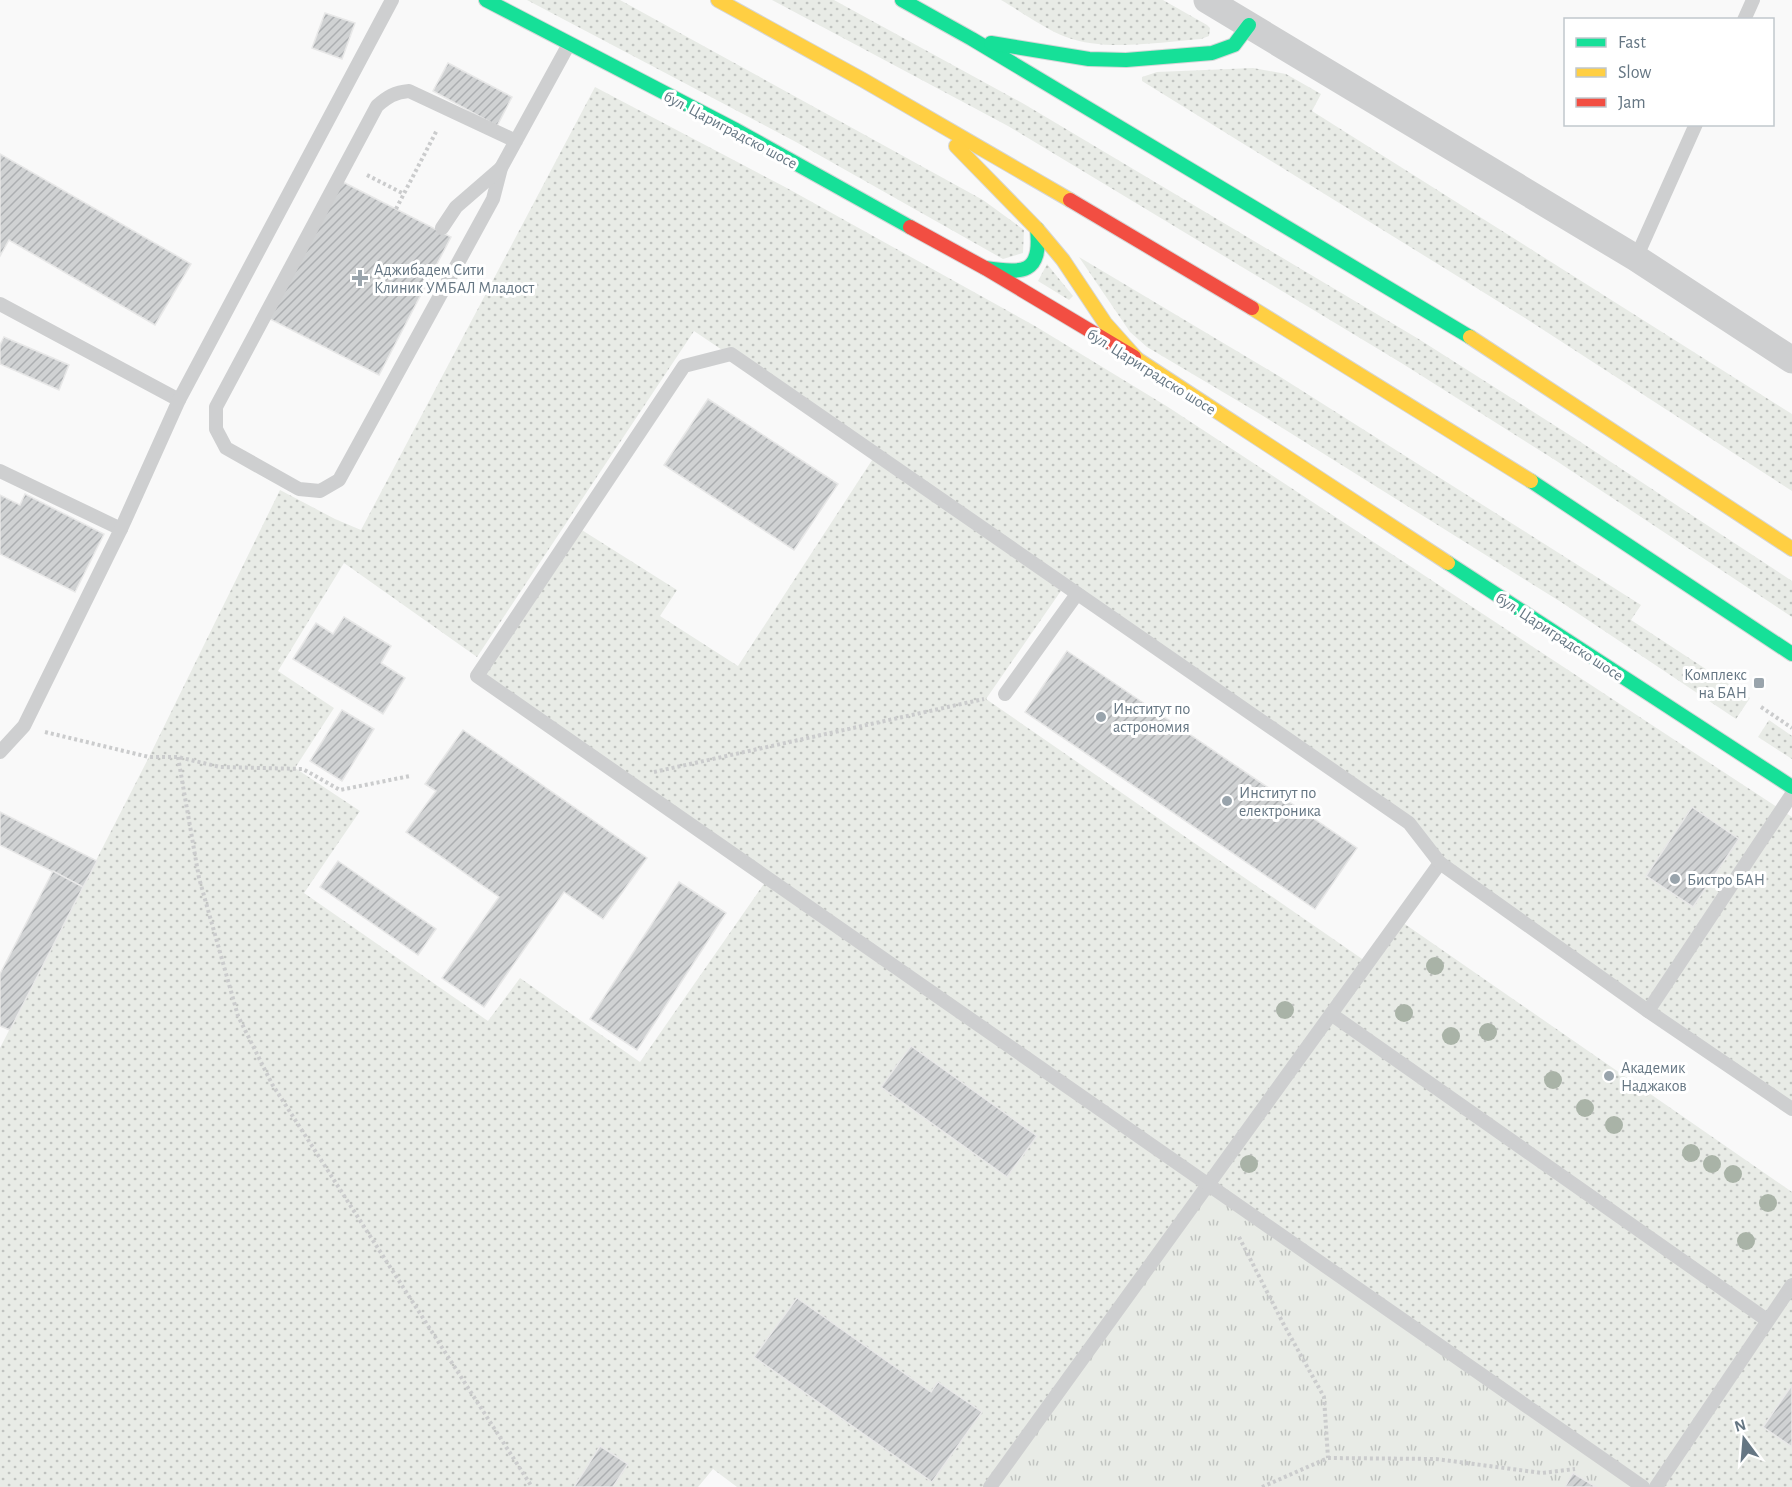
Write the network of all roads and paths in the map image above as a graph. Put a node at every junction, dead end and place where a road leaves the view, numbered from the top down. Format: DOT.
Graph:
graph roads {
  1 [pos="392,0"];
  2 [pos="486,0"];
  3 [pos="902,0"];
  4 [pos="926,0"];
  5 [pos="1207,0"];
  6 [pos="1753,0"];
  7 [pos="713,2"];
  8 [pos="1745,18"];
  9 [pos="1249,25"];
  10 [pos="956,30"];
  11 [pos="972,39"];
  12 [pos="569,44"];
  13 [pos="925,114"];
  14 [pos="1695,126"];
  15 [pos="439,127"];
  16 [pos="516,141"];
  17 [pos="501,168"];
  18 [pos="363,173"];
  19 [pos="404,194"];
  20 [pos="396,209"];
  21 [pos="442,228"];
  22 [pos="1037,229"];
  23 [pos="1636,258"];
  24 [pos="985,268"];
  25 [pos="0,304"];
  26 [pos="1138,360"];
  27 [pos="1792,360"];
  28 [pos="178,400"];
  29 [pos="0,471"];
  30 [pos="121,529"];
  31 [pos="1792,549"];
  32 [pos="1077,594"];
  33 [pos="1792,654"];
  34 [pos="1005,694"];
  35 [pos="1761,707"];
  36 [pos="24,726"];
  37 [pos="1792,728"];
  38 [pos="0,752"];
  39 [pos="178,757"];
  40 [pos="410,776"];
  41 [pos="624,779"];
  42 [pos="1792,787"];
  43 [pos="1792,794"];
  44 [pos="1440,863"];
  45 [pos="1648,1011"];
  46 [pos="1330,1014"];
  47 [pos="1792,1109"];
  48 [pos="1208,1184"];
  49 [pos="1236,1229"];
  50 [pos="1792,1285"];
  51 [pos="1767,1320"];
  52 [pos="1328,1458"];
  53 [pos="1611,1464"];
  54 [pos="532,1487"];
  55 [pos="990,1487"];
  56 [pos="1262,1487"];
  57 [pos="1643,1487"];
  58 [pos="1656,1487"];
  1 -- 28 [label="lane"];
  2 -- 12 [label="main road, бул. Цариградско шосе"];
  3 -- 10 [label="main road"];
  4 -- 10 [label="main road"];
  5 -- 9 [label="street"];
  6 -- 8 [label="lane"];
  7 -- 13 [label="main road"];
  9 -- 11 [label="main road"];
  9 -- 23 [label="street"];
  10 -- 11 [label="main road"];
  11 -- 31 [label="main road"];
  12 -- 16 [label="lane"];
  12 -- 24 [label="main road, бул. Цариградско шосе"];
  13 -- 22 [label="main road"];
  13 -- 33 [label="main road"];
  14 -- 23 [label="lane"];
  15 -- 19 [label="path"];
  16 -- 17 [label="lane"];
  16 -- 17 [label="lane"];
  17 -- 21 [label="lane"];
  18 -- 19 [label="path"];
  19 -- 20 [label="path"];
  22 -- 24 [label="main road"];
  22 -- 26 [label="main road"];
  23 -- 27 [label="street"];
  24 -- 26 [label="main road, бул. Цариградско шосе"];
  25 -- 28 [label="lane"];
  26 -- 42 [label="main road, бул. Цариградско шосе"];
  28 -- 30 [label="lane"];
  29 -- 30 [label="lane"];
  30 -- 36 [label="lane"];
  32 -- 34 [label="lane"];
  32 -- 41 [label="lane"];
  32 -- 44 [label="lane"];
  34 -- 41 [label="path"];
  35 -- 37 [label="path"];
  36 -- 38 [label="lane"];
  36 -- 39 [label="path"];
  39 -- 40 [label="path"];
  39 -- 54 [label="path"];
  41 -- 48 [label="lane"];
  43 -- 45 [label="lane"];
  44 -- 45 [label="lane"];
  44 -- 46 [label="lane"];
  45 -- 47 [label="lane"];
  46 -- 48 [label="lane"];
  46 -- 51 [label="lane"];
  48 -- 53 [label="lane"];
  48 -- 55 [label="lane"];
  49 -- 52 [label="path"];
  50 -- 51 [label="lane"];
  51 -- 58 [label="lane"];
  52 -- 53 [label="path"];
  52 -- 56 [label="path"];
  53 -- 57 [label="lane"];
}
